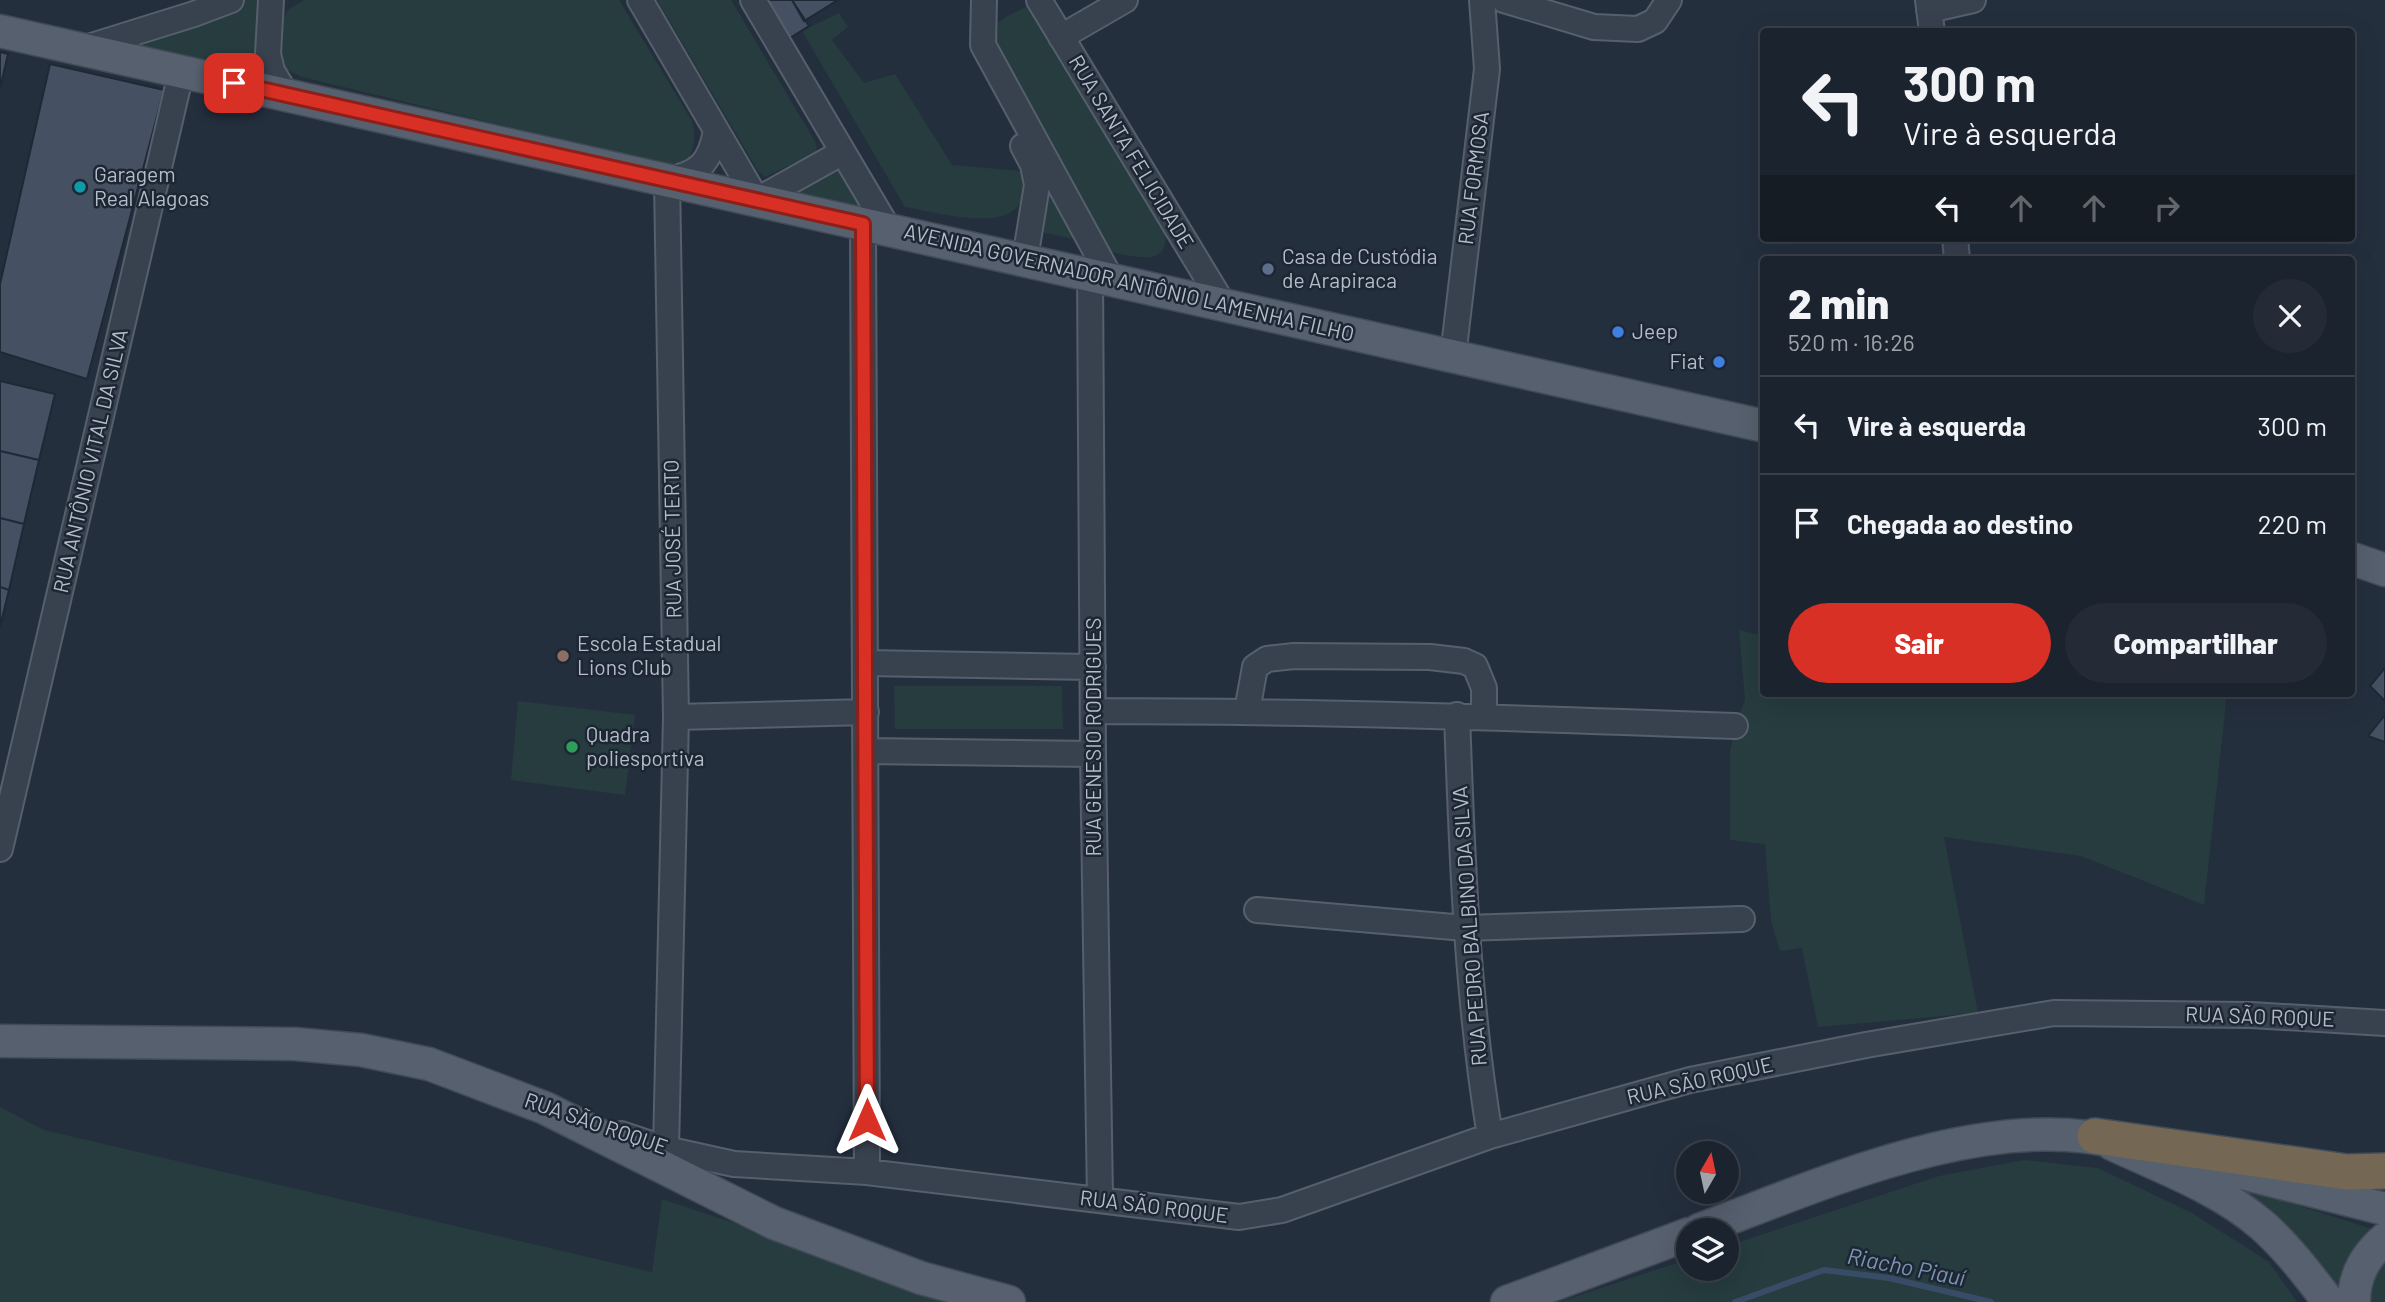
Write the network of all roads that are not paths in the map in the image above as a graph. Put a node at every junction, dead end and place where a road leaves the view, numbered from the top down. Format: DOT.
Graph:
graph roads {
  1 [pos="230,0"];
  2 [pos="271,0"];
  3 [pos="640,0"];
  4 [pos="753,0"];
  5 [pos="970,0"];
  6 [pos="984,0"];
  7 [pos="1039,0"];
  8 [pos="1125,0"];
  9 [pos="1482,0"];
  10 [pos="1504,0"];
  11 [pos="1669,0"];
  12 [pos="1973,0"];
  13 [pos="1930,14"];
  14 [pos="0,31"];
  15 [pos="1061,37"];
  16 [pos="85,48"];
  17 [pos="181,73"];
  18 [pos="286,94"];
  19 [pos="716,131"];
  20 [pos="843,152"];
  21 [pos="667,180"];
  22 [pos="757,200"];
  23 [pos="876,227"];
  24 [pos="1025,259"];
  25 [pos="1101,276"];
  26 [pos="1223,304"];
  27 [pos="1453,356"];
  28 [pos="1760,425"];
  29 [pos="2355,558"];
  30 [pos="2355,559"];
  31 [pos="2385,562"];
  32 [pos="2385,570"];
  33 [pos="866,663"];
  34 [pos="1093,667"];
  35 [pos="1093,711"];
  36 [pos="1247,711"];
  37 [pos="866,712"];
  38 [pos="1457,715"];
  39 [pos="1484,716"];
  40 [pos="676,717"];
  41 [pos="1735,726"];
  42 [pos="866,751"];
  43 [pos="1093,754"];
  44 [pos="0,849"];
  45 [pos="1257,910"];
  46 [pos="1742,919"];
  47 [pos="1465,928"];
  48 [pos="2385,1023"];
  49 [pos="0,1041"];
  50 [pos="545,1108"];
  51 [pos="1490,1136"];
  52 [pos="2095,1136"];
  53 [pos="666,1149"];
  54 [pos="2385,1171"];
  55 [pos="867,1172"];
  56 [pos="1100,1199"];
  57 [pos="2385,1209"];
  58 [pos="1731,1218"];
  59 [pos="1676,1239"];
  60 [pos="2385,1239"];
  61 [pos="1009,1302"];
  62 [pos="1507,1302"];
  63 [pos="2329,1302"];
  64 [pos="2354,1302"];
  1 -- 16 [label="street"];
  2 -- 18 [label="street"];
  3 -- 19 [label="street"];
  4 -- 20 [label="street"];
  5 -- 24 [label="street"];
  6 -- 25 [label="street"];
  7 -- 15 [label="street, RUA SANTA FELICIDADE"];
  8 -- 15 [label="street"];
  9 -- 27 [label="street, RUA FORMOSA"];
  10 -- 11 [label="street"];
  12 -- 13 [label="street"];
  14 -- 16 [label="main road, AVENIDA GOVERNADOR ANTÔNIO LAMENHA FILHO"];
  15 -- 26 [label="street, RUA SANTA FELICIDADE"];
  16 -- 17 [label="main road, AVENIDA GOVERNADOR ANTÔNIO LAMENHA FILHO"];
  17 -- 18 [label="main road, AVENIDA GOVERNADOR ANTÔNIO LAMENHA FILHO"];
  17 -- 44 [label="street, RUA ANTÔNIO VITAL DA SILVA"];
  18 -- 21 [label="main road, AVENIDA GOVERNADOR ANTÔNIO LAMENHA FILHO"];
  19 -- 21 [label="street"];
  19 -- 22 [label="street"];
  20 -- 22 [label="street"];
  20 -- 23 [label="street"];
  21 -- 22 [label="main road, AVENIDA GOVERNADOR ANTÔNIO LAMENHA FILHO"];
  21 -- 40 [label="street, RUA JOSÉ TERTO"];
  22 -- 23 [label="main road, AVENIDA GOVERNADOR ANTÔNIO LAMENHA FILHO"];
  23 -- 24 [label="main road, AVENIDA GOVERNADOR ANTÔNIO LAMENHA FILHO"];
  23 -- 33 [label="street"];
  24 -- 25 [label="main road, AVENIDA GOVERNADOR ANTÔNIO LAMENHA FILHO"];
  25 -- 26 [label="main road, AVENIDA GOVERNADOR ANTÔNIO LAMENHA FILHO"];
  25 -- 34 [label="street, RUA GENESIO RODRIGUES"];
  26 -- 27 [label="main road, AVENIDA GOVERNADOR ANTÔNIO LAMENHA FILHO"];
  27 -- 28 [label="main road, AVENIDA GOVERNADOR ANTÔNIO LAMENHA FILHO"];
  29 -- 31 [label="main road"];
  30 -- 32 [label="main road"];
  33 -- 34 [label="street"];
  33 -- 37 [label="street"];
  34 -- 35 [label="street, RUA GENESIO RODRIGUES"];
  35 -- 36 [label="street"];
  35 -- 43 [label="street, RUA GENESIO RODRIGUES"];
  36 -- 38 [label="street"];
  36 -- 39 [label="street"];
  37 -- 40 [label="street"];
  37 -- 42 [label="street"];
  38 -- 39 [label="street"];
  38 -- 47 [label="street, RUA PEDRO BALBINO DA SILVA"];
  39 -- 41 [label="street"];
  40 -- 53 [label="street, RUA JOSÉ TERTO"];
  42 -- 43 [label="street"];
  42 -- 55 [label="street"];
  43 -- 56 [label="street, RUA GENESIO RODRIGUES"];
  45 -- 47 [label="street"];
  46 -- 47 [label="street"];
  47 -- 51 [label="street, RUA PEDRO BALBINO DA SILVA"];
  48 -- 51 [label="street, RUA SÃO ROQUE"];
  49 -- 50 [label="main road, RUA SÃO ROQUE"];
  50 -- 53 [label="street, RUA SÃO ROQUE"];
  50 -- 61 [label="main road"];
  51 -- 56 [label="street, RUA SÃO ROQUE"];
  52 -- 54 [label="highway"];
  52 -- 57 [label="main road"];
  52 -- 58 [label="main road"];
  52 -- 63 [label="main road"];
  53 -- 55 [label="street, RUA SÃO ROQUE"];
  55 -- 56 [label="street, RUA SÃO ROQUE"];
  59 -- 62 [label="main road"];
  60 -- 64 [label="main road"];
}
